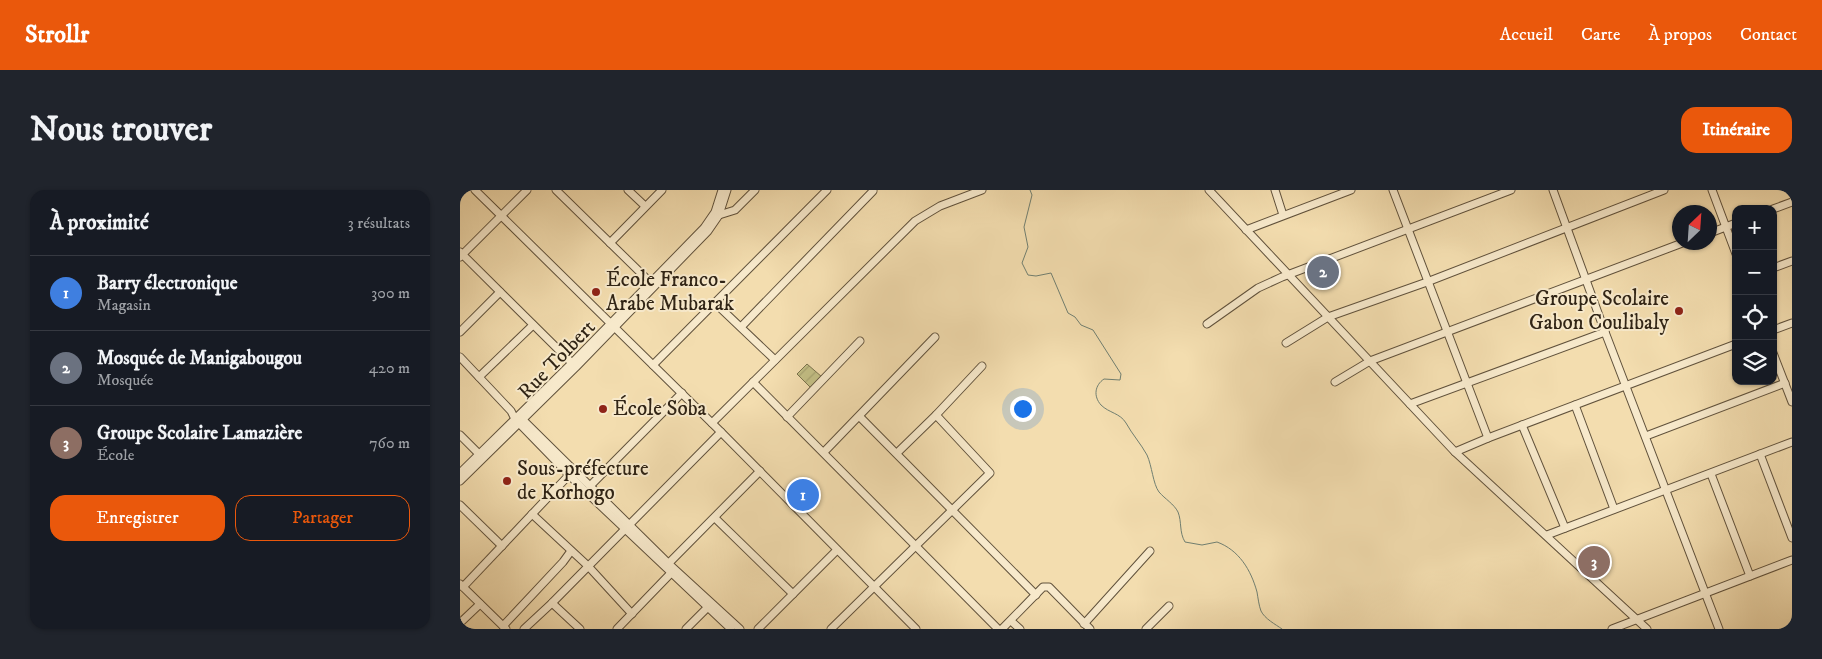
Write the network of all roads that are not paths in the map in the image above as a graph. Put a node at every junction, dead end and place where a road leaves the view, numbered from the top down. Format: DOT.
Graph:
graph roads {
  1 [pos="475,190"];
  2 [pos="527,190"];
  3 [pos="556,190"];
  4 [pos="628,190"];
  5 [pos="662,190"];
  6 [pos="722,190"];
  7 [pos="727,190"];
  8 [pos="755,190"];
  9 [pos="827,190"];
  10 [pos="982,190"];
  11 [pos="1208,190"];
  12 [pos="1275,190"];
  13 [pos="1351,190"];
  14 [pos="1393,190"];
  15 [pos="1511,190"];
  16 [pos="1552,190"];
  17 [pos="1664,190"];
  18 [pos="1712,190"];
  19 [pos="873,191"];
  20 [pos="1335,193"];
  21 [pos="1792,202"];
  22 [pos="645,206"];
  23 [pos="1777,208"];
  24 [pos="501,215"];
  25 [pos="719,215"];
  26 [pos="1283,215"];
  27 [pos="1732,225"];
  28 [pos="1726,227"];
  29 [pos="1567,228"];
  30 [pos="1408,229"];
  31 [pos="1246,230"];
  32 [pos="1717,230"];
  33 [pos="610,244"];
  34 [pos="1672,247"];
  35 [pos="1735,250"];
  36 [pos="461,255"];
  37 [pos="1792,262"];
  38 [pos="1777,267"];
  39 [pos="1290,275"];
  40 [pos="1587,280"];
  41 [pos="650,282"];
  42 [pos="1427,282"];
  43 [pos="500,292"];
  44 [pos="715,303"];
  45 [pos="1328,317"];
  46 [pos="1792,323"];
  47 [pos="1206,324"];
  48 [pos="533,325"];
  49 [pos="612,325"];
  50 [pos="741,327"];
  51 [pos="1777,329"];
  52 [pos="460,332"];
  53 [pos="1448,332"];
  54 [pos="1605,332"];
  55 [pos="935,336"];
  56 [pos="860,341"];
  57 [pos="1286,343"];
  58 [pos="1732,345"];
  59 [pos="460,357"];
  60 [pos="775,360"];
  61 [pos="1370,361"];
  62 [pos="1777,363"];
  63 [pos="574,365"];
  64 [pos="653,365"];
  65 [pos="982,366"];
  66 [pos="479,377"];
  67 [pos="753,382"];
  68 [pos="1336,382"];
  69 [pos="1785,383"];
  70 [pos="1467,384"];
  71 [pos="1626,385"];
  72 [pos="682,393"];
  73 [pos="1792,402"];
  74 [pos="1410,404"];
  75 [pos="1575,405"];
  76 [pos="936,414"];
  77 [pos="787,417"];
  78 [pos="860,417"];
  79 [pos="519,420"];
  80 [pos="712,423"];
  81 [pos="1522,425"];
  82 [pos="721,432"];
  83 [pos="460,435"];
  84 [pos="1646,436"];
  85 [pos="1488,438"];
  86 [pos="1792,442"];
  87 [pos="824,452"];
  88 [pos="1455,452"];
  89 [pos="897,453"];
  90 [pos="479,454"];
  91 [pos="1760,454"];
  92 [pos="760,471"];
  93 [pos="460,472"];
  94 [pos="571,473"];
  95 [pos="1711,474"];
  96 [pos="460,481"];
  97 [pos="590,486"];
  98 [pos="1666,491"];
  99 [pos="460,505"];
  100 [pos="952,509"];
  101 [pos="1614,509"];
  102 [pos="532,514"];
  103 [pos="715,518"];
  104 [pos="627,526"];
  105 [pos="1565,528"];
  106 [pos="1547,535"];
  107 [pos="1792,538"];
  108 [pos="915,545"];
  109 [pos="502,546"];
  110 [pos="571,550"];
  111 [pos="837,550"];
  112 [pos="1150,551"];
  113 [pos="1792,560"];
  114 [pos="588,566"];
  115 [pos="667,566"];
  116 [pos="673,571"];
  117 [pos="1750,576"];
  118 [pos="462,585"];
  119 [pos="873,586"];
  120 [pos="793,594"];
  121 [pos="1706,594"];
  122 [pos="1036,595"];
  123 [pos="552,603"];
  124 [pos="480,604"];
  125 [pos="1169,606"];
  126 [pos="708,607"];
  127 [pos="632,614"];
  128 [pos="1011,620"];
  129 [pos="1637,620"];
  130 [pos="460,623"];
  131 [pos="1087,626"];
  132 [pos="504,628"];
  133 [pos="524,629"];
  134 [pos="580,629"];
  135 [pos="617,629"];
  136 [pos="686,629"];
  137 [pos="731,629"];
  138 [pos="740,629"];
  139 [pos="758,629"];
  140 [pos="831,629"];
  141 [pos="916,629"];
  142 [pos="998,629"];
  143 [pos="1002,629"];
  144 [pos="1020,629"];
  145 [pos="1146,629"];
  146 [pos="1612,629"];
  147 [pos="1647,629"];
  148 [pos="1719,629"];
  1 -- 24 [label="street"];
  2 -- 24 [label="street"];
  3 -- 33 [label="street"];
  4 -- 22 [label="street"];
  5 -- 22 [label="street"];
  6 -- 41 [label="street, Rue Tolbert"];
  7 -- 25 [label="street, Rue Tolbert"];
  8 -- 25 [label="street"];
  9 -- 44 [label="street"];
  10 -- 60 [label="street"];
  11 -- 31 [label="street"];
  12 -- 26 [label="street"];
  13 -- 20 [label="street"];
  14 -- 30 [label="street"];
  15 -- 30 [label="street"];
  16 -- 29 [label="street"];
  17 -- 29 [label="street"];
  18 -- 28 [label="street"];
  19 -- 50 [label="street"];
  20 -- 26 [label="street"];
  21 -- 23 [label="street"];
  22 -- 33 [label="street"];
  24 -- 36 [label="street"];
  24 -- 49 [label="street"];
  25 -- 49 [label="street, Rue Tolbert"];
  26 -- 31 [label="street"];
  27 -- 28 [label="street"];
  28 -- 32 [label="street"];
  28 -- 35 [label="street"];
  29 -- 40 [label="street"];
  29 -- 42 [label="street"];
  30 -- 39 [label="street"];
  30 -- 42 [label="street"];
  31 -- 39 [label="street"];
  33 -- 41 [label="street"];
  34 -- 40 [label="street"];
  36 -- 43 [label="street"];
  37 -- 38 [label="street"];
  39 -- 45 [label="street"];
  39 -- 47 [label="street"];
  40 -- 53 [label="street"];
  40 -- 54 [label="street"];
  41 -- 49 [label="street, Rue Tolbert"];
  42 -- 45 [label="street"];
  42 -- 53 [label="street"];
  43 -- 48 [label="street"];
  43 -- 52 [label="street"];
  44 -- 50 [label="street"];
  44 -- 64 [label="street"];
  45 -- 57 [label="street"];
  45 -- 61 [label="street"];
  46 -- 51 [label="street"];
  48 -- 63 [label="street"];
  48 -- 66 [label="street"];
  49 -- 63 [label="street, Rue Tolbert"];
  49 -- 64 [label="street"];
  50 -- 60 [label="street"];
  53 -- 61 [label="street"];
  53 -- 70 [label="street"];
  54 -- 70 [label="street"];
  54 -- 71 [label="street"];
  55 -- 78 [label="street"];
  56 -- 77 [label="street"];
  58 -- 71 [label="street"];
  59 -- 66 [label="street"];
  60 -- 67 [label="street"];
  61 -- 68 [label="street"];
  61 -- 74 [label="street"];
  62 -- 69 [label="street"];
  63 -- 79 [label="street, Rue Tolbert"];
  64 -- 72 [label="street"];
  65 -- 76 [label="street"];
  66 -- 79 [label="street"];
  67 -- 77 [label="street"];
  67 -- 80 [label="street"];
  69 -- 73 [label="street"];
  69 -- 84 [label="street"];
  70 -- 74 [label="street"];
  70 -- 85 [label="street"];
  71 -- 75 [label="street"];
  71 -- 84 [label="street"];
  72 -- 80 [label="street"];
  72 -- 97 [label="street"];
  74 -- 88 [label="street"];
  75 -- 81 [label="street"];
  75 -- 101 [label="street"];
  76 -- 89 [label="street"];
  76 -- 100 [label="street"];
  77 -- 87 [label="street"];
  78 -- 87 [label="street"];
  78 -- 89 [label="street"];
  79 -- 90 [label="street, Rue Tolbert"];
  79 -- 94 [label="street"];
  79 -- 96 [label="street, Rue Tolbert"];
  80 -- 82 [label="street"];
  81 -- 85 [label="street"];
  81 -- 105 [label="street"];
  82 -- 92 [label="street"];
  82 -- 104 [label="street"];
  83 -- 90 [label="street"];
  84 -- 98 [label="street"];
  85 -- 88 [label="street"];
  86 -- 91 [label="street"];
  87 -- 108 [label="street"];
  88 -- 106 [label="street"];
  89 -- 100 [label="street"];
  90 -- 93 [label="street, Rue Tolbert"];
  91 -- 95 [label="street"];
  91 -- 107 [label="street"];
  92 -- 103 [label="street"];
  92 -- 111 [label="street"];
  94 -- 97 [label="street"];
  94 -- 102 [label="street"];
  94 -- 104 [label="street"];
  95 -- 98 [label="street"];
  95 -- 117 [label="street"];
  97 -- 104 [label="street"];
  98 -- 101 [label="street"];
  98 -- 121 [label="street"];
  99 -- 109 [label="street"];
  100 -- 108 [label="street"];
  100 -- 122 [label="street"];
  101 -- 105 [label="street"];
  102 -- 109 [label="street"];
  102 -- 110 [label="street"];
  103 -- 115 [label="street"];
  103 -- 120 [label="street"];
  104 -- 114 [label="street"];
  104 -- 115 [label="street"];
  105 -- 106 [label="street"];
  106 -- 129 [label="street"];
  108 -- 119 [label="street"];
  108 -- 142 [label="street"];
  109 -- 118 [label="street"];
  110 -- 114 [label="street"];
  110 -- 132 [label="street"];
  111 -- 119 [label="street"];
  111 -- 120 [label="street"];
  112 -- 131 [label="street"];
  113 -- 117 [label="street"];
  114 -- 123 [label="street"];
  114 -- 127 [label="street"];
  115 -- 116 [label="street"];
  116 -- 126 [label="street"];
  116 -- 127 [label="street"];
  116 -- 138 [label="street"];
  117 -- 121 [label="street"];
  118 -- 124 [label="street"];
  119 -- 140 [label="street"];
  119 -- 141 [label="street"];
  120 -- 139 [label="street"];
  121 -- 129 [label="street"];
  121 -- 148 [label="street"];
  122 -- 128 [label="street"];
  122 -- 131 [label="street"];
  123 -- 133 [label="street"];
  123 -- 134 [label="street"];
  124 -- 130 [label="street"];
  124 -- 132 [label="street"];
  125 -- 145 [label="street"];
  126 -- 136 [label="street"];
  126 -- 137 [label="street"];
  127 -- 135 [label="street"];
  128 -- 143 [label="street"];
  128 -- 144 [label="street"];
  129 -- 146 [label="street"];
  129 -- 147 [label="street"];
}
